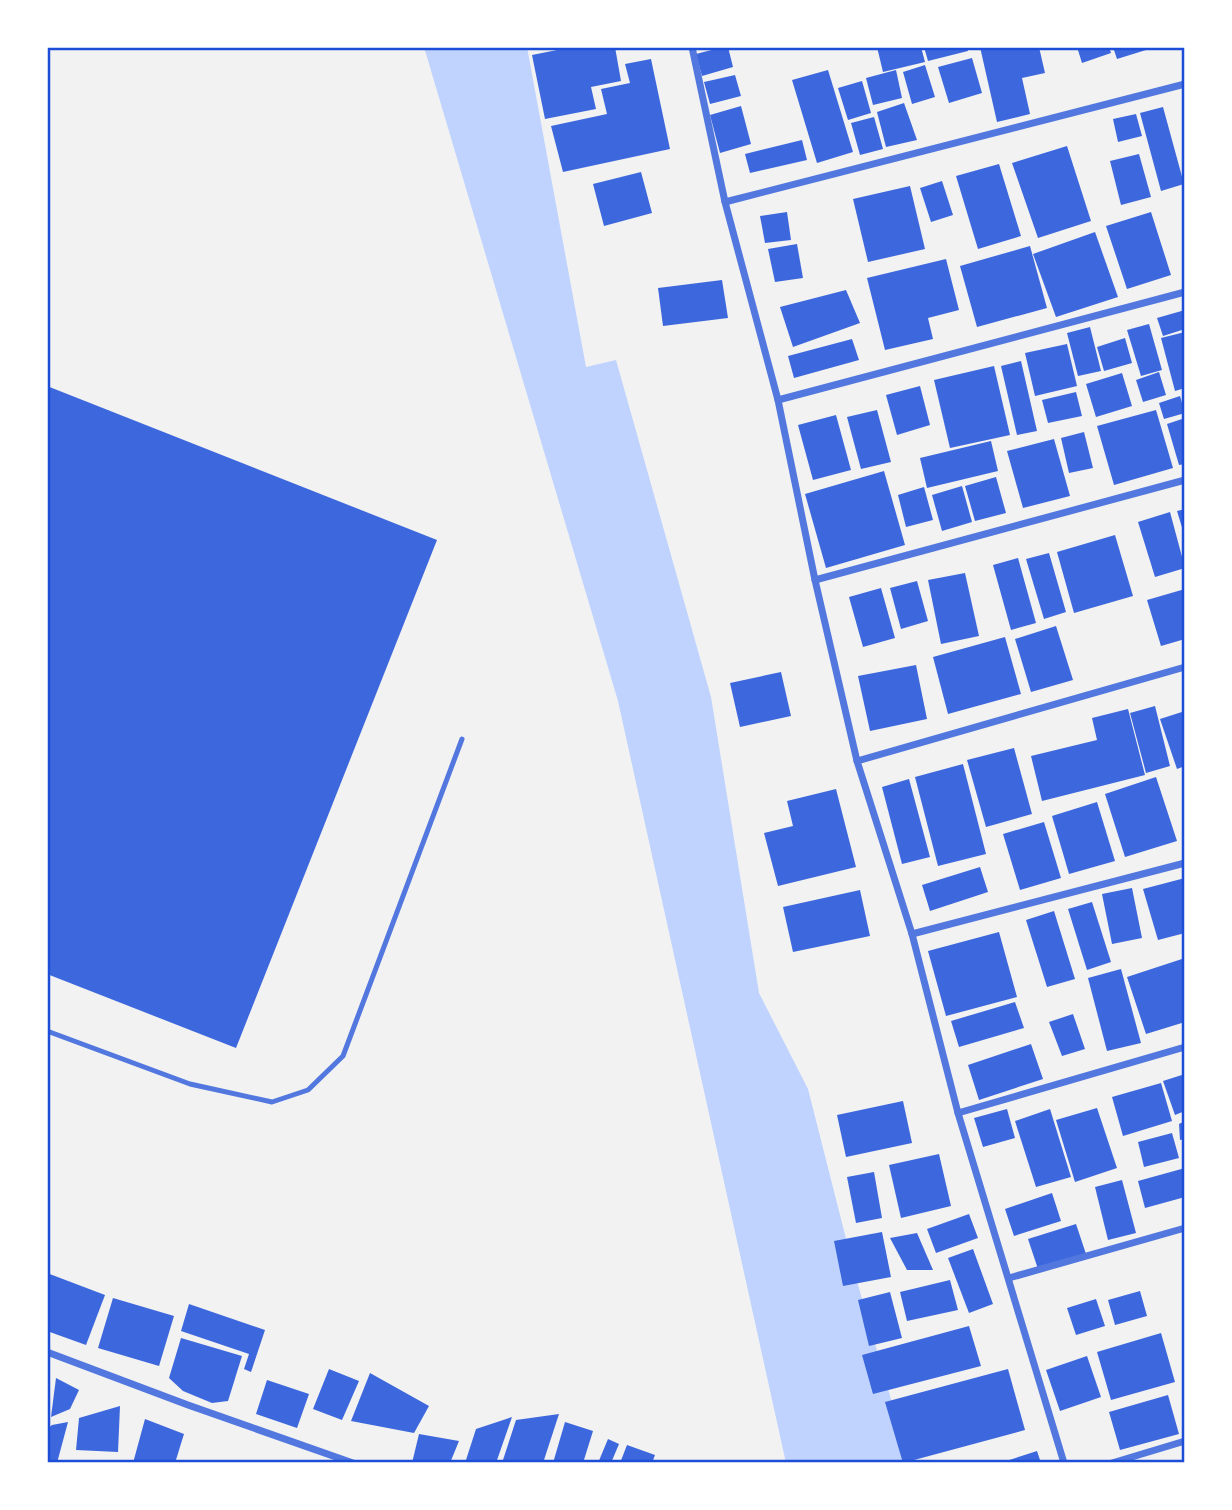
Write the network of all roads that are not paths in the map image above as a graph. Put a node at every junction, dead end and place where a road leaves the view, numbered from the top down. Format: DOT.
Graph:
graph roads {
  1 [pos="692,47"];
  2 [pos="1185,84"];
  3 [pos="725,202"];
  4 [pos="1185,292"];
  5 [pos="778,400"];
  6 [pos="1185,480"];
  7 [pos="815,580"];
  8 [pos="1185,667"];
  9 [pos="462,739"];
  10 [pos="857,761"];
  11 [pos="1185,863"];
  12 [pos="912,934"];
  13 [pos="47,1031"];
  14 [pos="1185,1047"];
  15 [pos="958,1113"];
  16 [pos="1185,1228"];
  17 [pos="1009,1278"];
  18 [pos="47,1352"];
  19 [pos="1185,1441"];
  20 [pos="353,1463"];
  21 [pos="1064,1463"];
  22 [pos="1112,1463"];
  1 -- 3 [label="street"];
  2 -- 3 [label="street"];
  3 -- 5 [label="street"];
  4 -- 5 [label="street"];
  5 -- 7 [label="street"];
  6 -- 7 [label="street"];
  7 -- 10 [label="street"];
  8 -- 10 [label="street"];
  9 -- 13 [label="lane"];
  10 -- 12 [label="street"];
  11 -- 12 [label="street"];
  12 -- 15 [label="street"];
  14 -- 15 [label="street"];
  15 -- 17 [label="street"];
  16 -- 17 [label="street"];
  17 -- 21 [label="street"];
  18 -- 20 [label="street"];
  19 -- 22 [label="street"];
}
